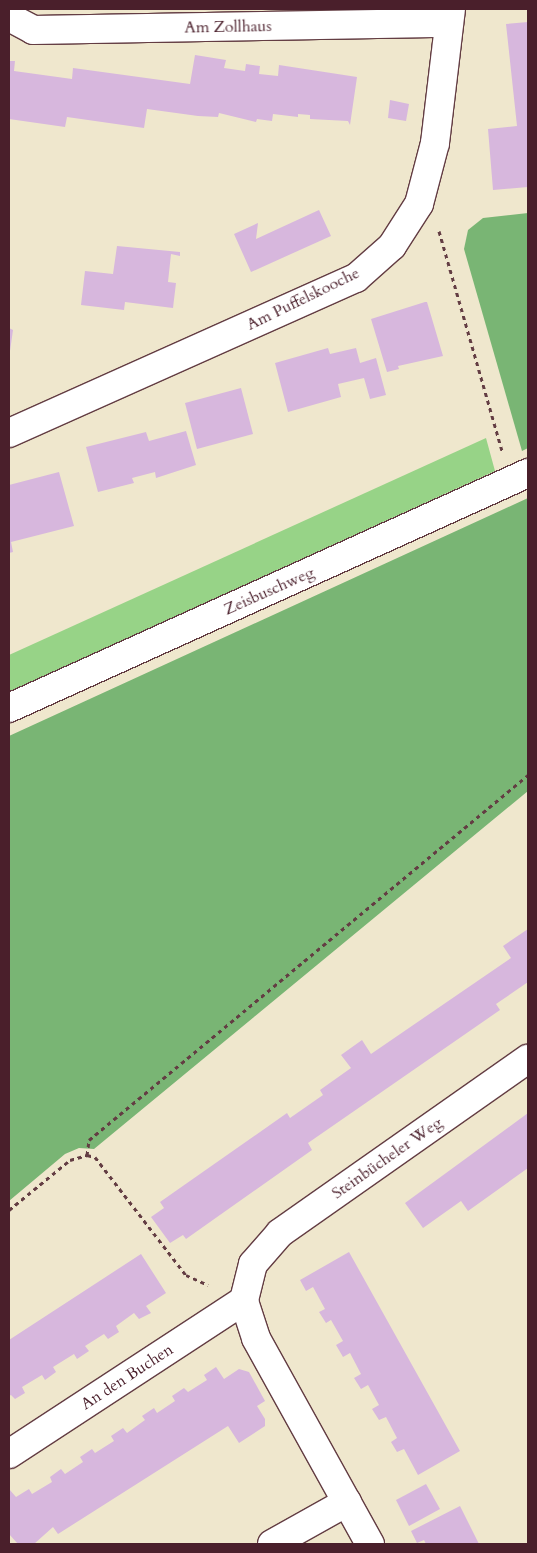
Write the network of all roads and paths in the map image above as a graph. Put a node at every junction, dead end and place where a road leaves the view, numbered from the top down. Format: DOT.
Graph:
graph roads {
  1 [pos="450,16"];
  2 [pos="9,18"];
  3 [pos="449,265"];
  4 [pos="9,433"];
  5 [pos="520,477"];
  6 [pos="9,708"];
  7 [pos="528,775"];
  8 [pos="528,1059"];
  9 [pos="86,1155"];
  10 [pos="9,1210"];
  11 [pos="244,1300"];
  12 [pos="9,1454"];
  13 [pos="347,1502"];
  14 [pos="272,1544"];
  15 [pos="370,1544"];
  1 -- 2 [label="street, Am Zollhaus"];
  1 -- 4 [label="street, Am Puffelskooche"];
  3 -- 5 [label="path"];
  5 -- 6 [label="street, Zeisbuschweg"];
  7 -- 9 [label="path"];
  8 -- 11 [label="street, Steinbücheler Weg"];
  9 -- 10 [label="path"];
  9 -- 11 [label="path"];
  11 -- 12 [label="street, An den Buchen"];
  11 -- 13 [label="street"];
  13 -- 14 [label="street"];
  13 -- 15 [label="street"];
}
